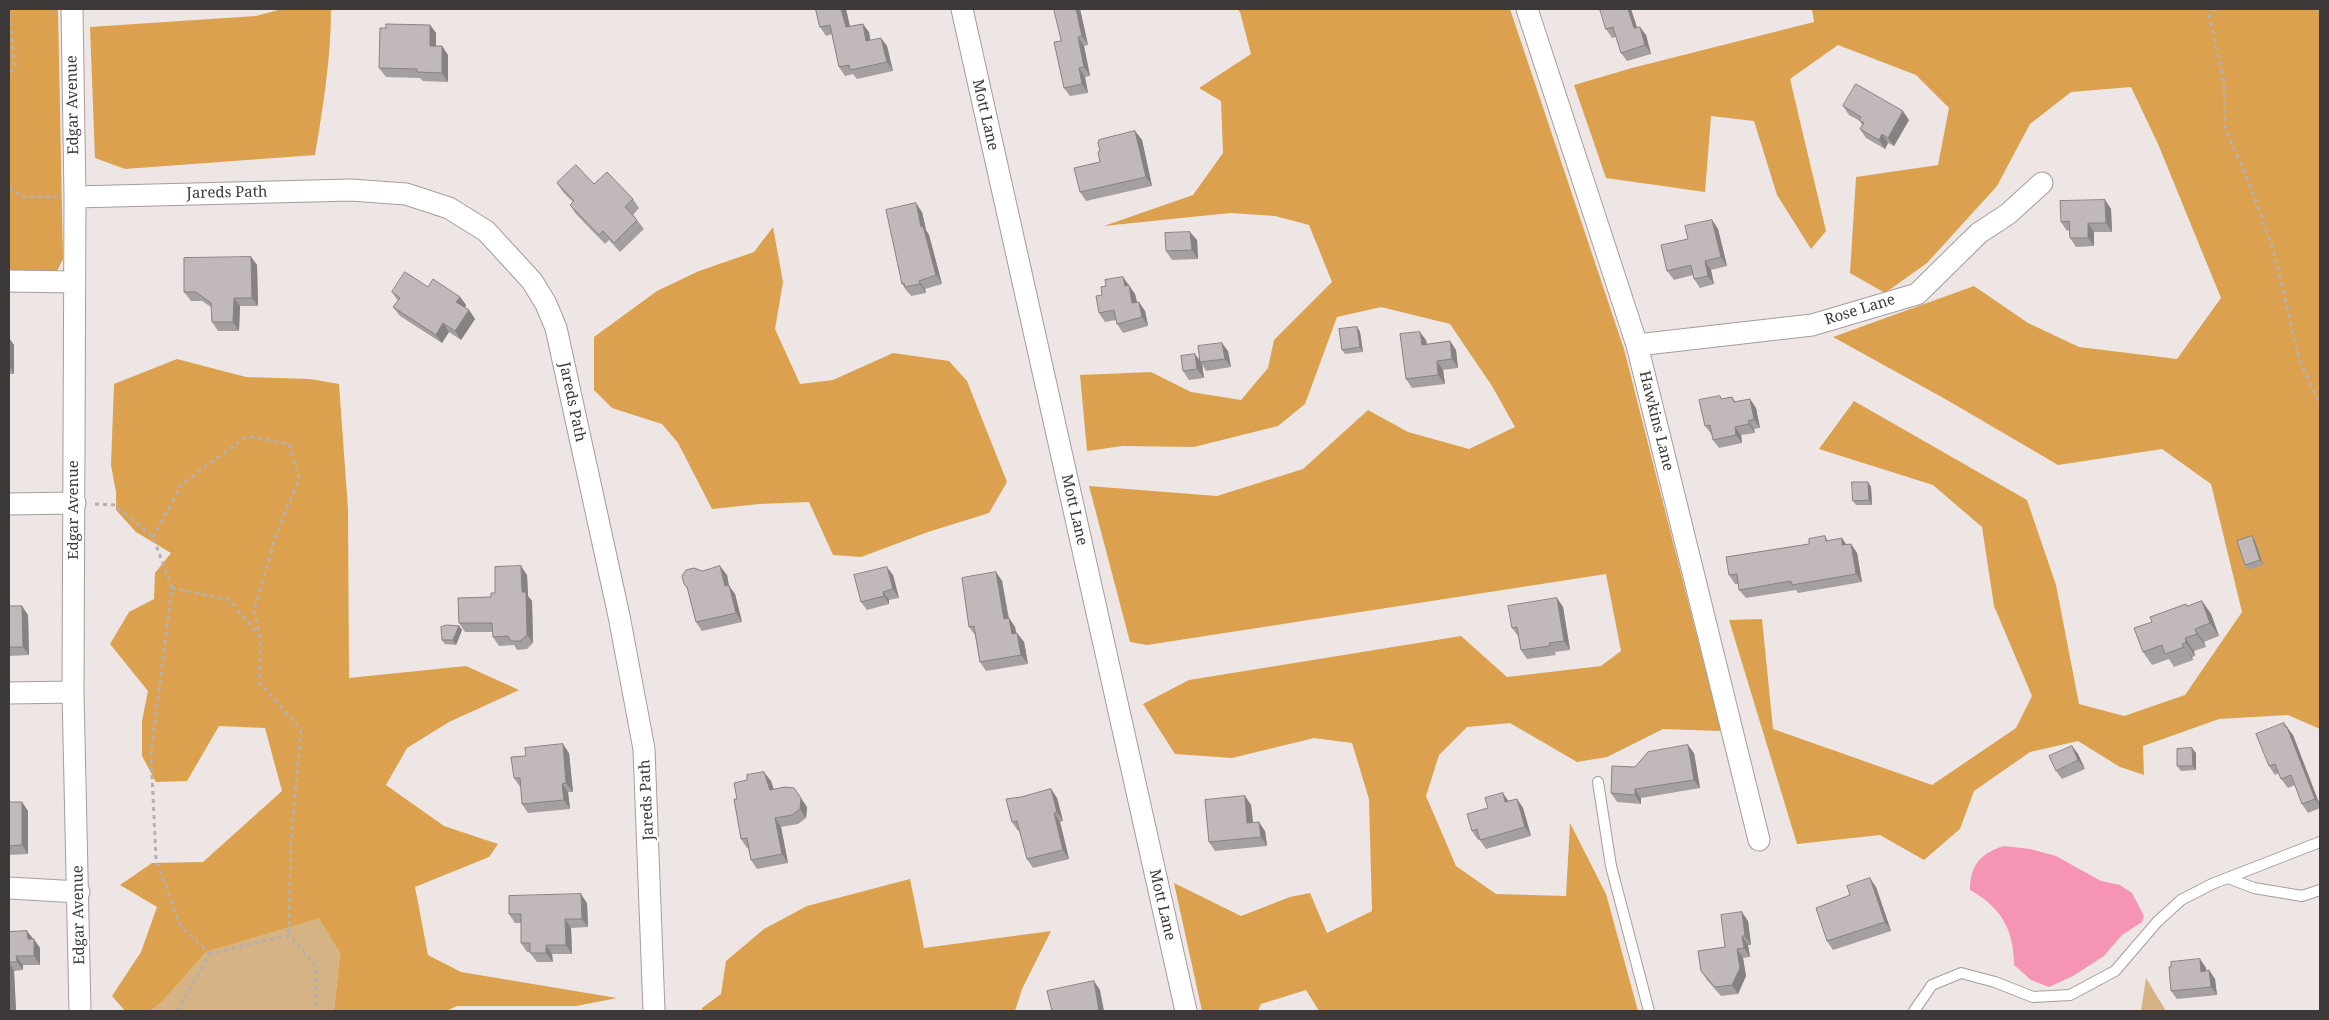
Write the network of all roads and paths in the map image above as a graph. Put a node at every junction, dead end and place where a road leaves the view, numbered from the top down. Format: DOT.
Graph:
graph roads {
  1 [pos="72,9"];
  2 [pos="962,9"];
  3 [pos="1527,9"];
  4 [pos="2215,9"];
  5 [pos="2317,9"];
  6 [pos="2320,12"];
  7 [pos="9,14"];
  8 [pos="9,74"];
  9 [pos="2042,183"];
  10 [pos="9,188"];
  11 [pos="75,197"];
  12 [pos="9,281"];
  13 [pos="74,282"];
  14 [pos="1637,345"];
  15 [pos="2320,405"];
  16 [pos="75,503"];
  17 [pos="9,504"];
  18 [pos="152,537"];
  19 [pos="172,588"];
  20 [pos="260,638"];
  21 [pos="73,692"];
  22 [pos="9,693"];
  23 [pos="1598,782"];
  24 [pos="1759,840"];
  25 [pos="2320,842"];
  26 [pos="2228,878"];
  27 [pos="9,888"];
  28 [pos="2320,890"];
  29 [pos="79,892"];
  30 [pos="289,935"];
  31 [pos="210,954"];
  32 [pos="80,1011"];
  33 [pos="177,1011"];
  34 [pos="316,1011"];
  35 [pos="654,1011"];
  36 [pos="1186,1011"];
  37 [pos="1649,1011"];
  38 [pos="1914,1011"];
  1 -- 11 [label="street, Edgar Avenue"];
  2 -- 36 [label="street, Mott Lane"];
  3 -- 14 [label="street, Hawkins Lane"];
  4 -- 15 [label="path"];
  5 -- 6 [label="path"];
  7 -- 8 [label="path"];
  9 -- 14 [label="street, Rose Lane"];
  10 -- 11 [label="path"];
  11 -- 13 [label="street, Edgar Avenue"];
  11 -- 35 [label="street, Jareds Path"];
  12 -- 13 [label="street"];
  13 -- 16 [label="street, Edgar Avenue"];
  14 -- 24 [label="street, Hawkins Lane"];
  16 -- 17 [label="street"];
  16 -- 18 [label="path"];
  16 -- 21 [label="street, Edgar Avenue"];
  18 -- 19 [label="path"];
  18 -- 20 [label="path"];
  19 -- 20 [label="path"];
  19 -- 31 [label="path"];
  20 -- 30 [label="path"];
  21 -- 22 [label="street"];
  21 -- 29 [label="street, Edgar Avenue"];
  23 -- 37 [label="lane"];
  25 -- 26 [label="lane"];
  26 -- 28 [label="lane"];
  26 -- 38 [label="lane"];
  27 -- 29 [label="street"];
  29 -- 32 [label="street, Edgar Avenue"];
  30 -- 31 [label="path"];
  30 -- 34 [label="path"];
  31 -- 33 [label="path"];
}
